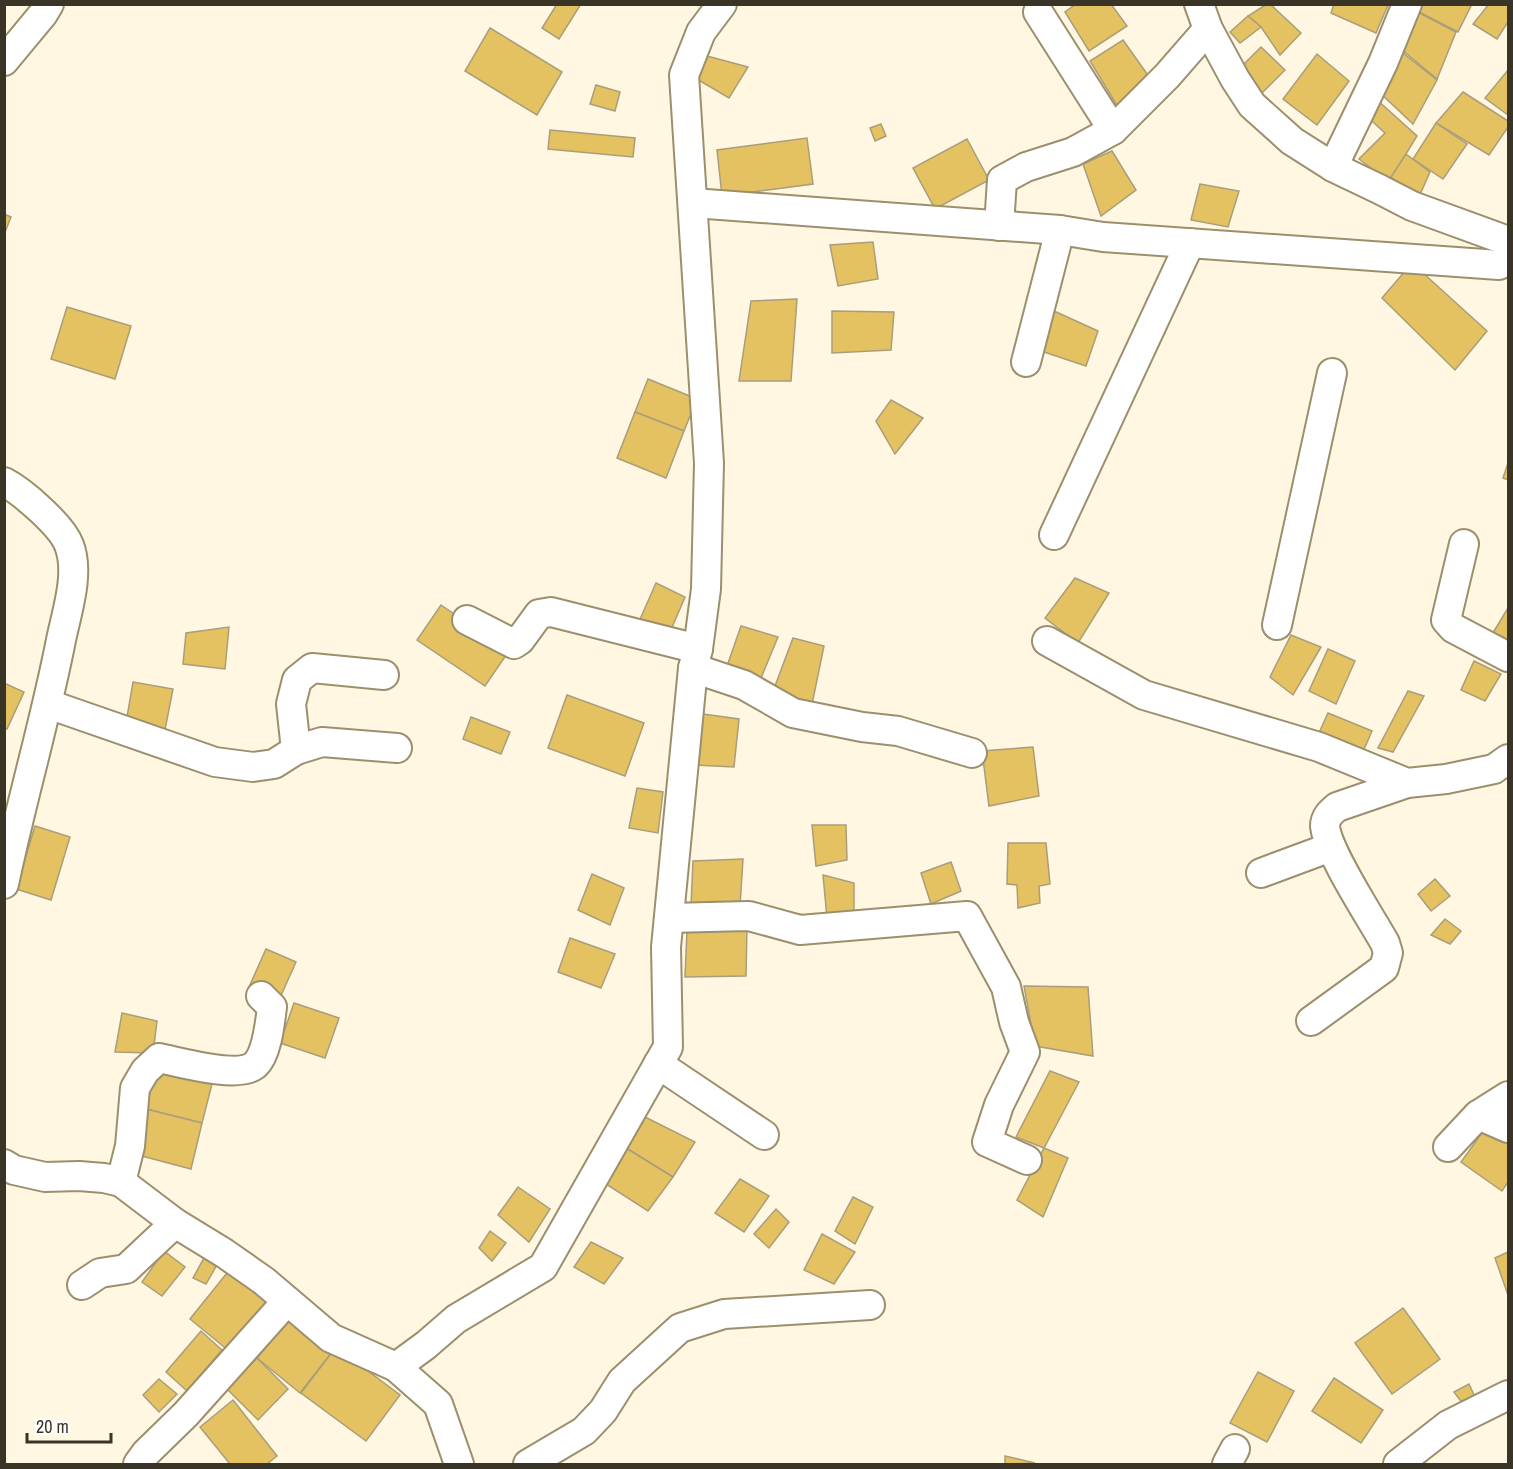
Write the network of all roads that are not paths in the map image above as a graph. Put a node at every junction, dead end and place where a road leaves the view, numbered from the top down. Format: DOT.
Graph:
graph roads {
  1 [pos="48,4"];
  2 [pos="722,4"];
  3 [pos="1407,4"];
  4 [pos="1038,12"];
  5 [pos="1203,17"];
  6 [pos="4,61"];
  7 [pos="1113,130"];
  8 [pos="1333,167"];
  9 [pos="693,203"];
  10 [pos="999,226"];
  11 [pos="1060,230"];
  12 [pos="1509,241"];
  13 [pos="1190,243"];
  14 [pos="1509,260"];
  15 [pos="1026,362"];
  16 [pos="1332,373"];
  17 [pos="4,482"];
  18 [pos="1054,535"];
  19 [pos="1464,544"];
  20 [pos="467,620"];
  21 [pos="1277,626"];
  22 [pos="1047,640"];
  23 [pos="1509,657"];
  24 [pos="696,658"];
  25 [pos="384,675"];
  26 [pos="48,704"];
  27 [pos="397,748"];
  28 [pos="296,750"];
  29 [pos="972,753"];
  30 [pos="1509,759"];
  31 [pos="1407,783"];
  32 [pos="1331,847"];
  33 [pos="1262,873"];
  34 [pos="4,884"];
  35 [pos="669,918"];
  36 [pos="261,996"];
  37 [pos="1311,1022"];
  38 [pos="658,1064"];
  39 [pos="1509,1096"];
  40 [pos="1478,1115"];
  41 [pos="1509,1128"];
  42 [pos="764,1135"];
  43 [pos="1448,1147"];
  44 [pos="1028,1160"];
  45 [pos="4,1164"];
  46 [pos="121,1182"];
  47 [pos="175,1223"];
  48 [pos="82,1285"];
  49 [pos="287,1301"];
  50 [pos="870,1305"];
  51 [pos="396,1367"];
  52 [pos="1509,1395"];
  53 [pos="138,1464"];
  54 [pos="459,1464"];
  55 [pos="528,1464"];
  56 [pos="1398,1464"];
  1 -- 6 [label="street"];
  2 -- 9 [label="street"];
  3 -- 8 [label="street"];
  4 -- 7 [label="street"];
  5 -- 7 [label="street"];
  5 -- 8 [label="street"];
  7 -- 10 [label="street"];
  8 -- 12 [label="street"];
  9 -- 10 [label="street"];
  9 -- 24 [label="street"];
  10 -- 11 [label="street"];
  11 -- 13 [label="street"];
  11 -- 15 [label="street"];
  13 -- 14 [label="street"];
  13 -- 18 [label="street"];
  16 -- 21 [label="street"];
  17 -- 26 [label="street"];
  19 -- 23 [label="street"];
  20 -- 24 [label="street"];
  22 -- 31 [label="street"];
  24 -- 29 [label="street"];
  24 -- 35 [label="street"];
  25 -- 28 [label="street"];
  26 -- 28 [label="street"];
  26 -- 34 [label="street"];
  27 -- 28 [label="street"];
  30 -- 31 [label="street"];
  31 -- 32 [label="street"];
  32 -- 33 [label="street"];
  32 -- 37 [label="street"];
  35 -- 38 [label="street"];
  35 -- 44 [label="street"];
  36 -- 46 [label="street"];
  38 -- 42 [label="street"];
  38 -- 51 [label="street"];
  39 -- 40 [label="street"];
  40 -- 41 [label="street"];
  40 -- 43 [label="street"];
  45 -- 46 [label="street"];
  46 -- 47 [label="street"];
  47 -- 48 [label="street"];
  47 -- 49 [label="street"];
  49 -- 51 [label="street"];
  49 -- 53 [label="street"];
  50 -- 55 [label="street"];
  51 -- 54 [label="street"];
  52 -- 56 [label="street"];
}
